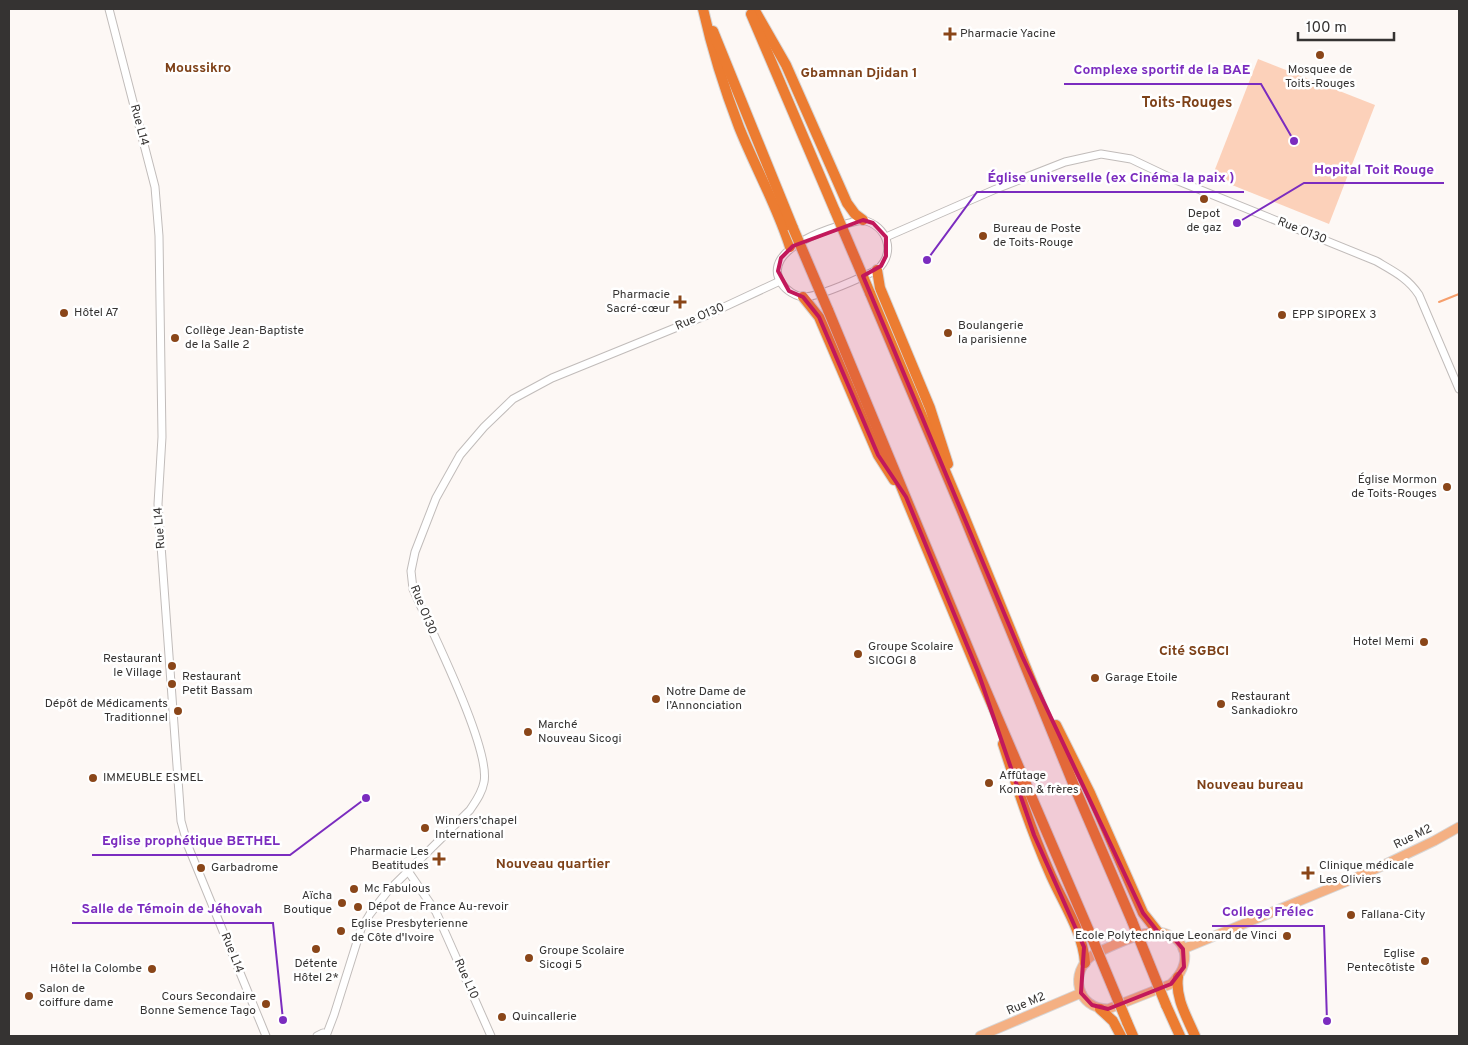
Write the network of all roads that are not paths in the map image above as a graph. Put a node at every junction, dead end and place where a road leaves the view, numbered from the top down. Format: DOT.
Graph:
graph roads {
  1 [pos="108,9"];
  2 [pos="703,9"];
  3 [pos="749,9"];
  4 [pos="754,9"];
  5 [pos="863,220"];
  6 [pos="886,237"];
  7 [pos="790,248"];
  8 [pos="877,270"];
  9 [pos="780,281"];
  10 [pos="804,297"];
  11 [pos="1459,389"];
  12 [pos="906,497"];
  13 [pos="962,511"];
  14 [pos="1022,656"];
  15 [pos="978,672"];
  16 [pos="1459,826"];
  17 [pos="408,872"];
  18 [pos="1158,932"];
  19 [pos="1184,949"];
  20 [pos="1085,963"];
  21 [pos="1178,977"];
  22 [pos="1080,993"];
  23 [pos="1100,1009"];
  24 [pos="261,1023"];
  25 [pos="266,1036"];
  26 [pos="271,1036"];
  27 [pos="322,1036"];
  28 [pos="491,1036"];
  29 [pos="980,1036"];
  30 [pos="1121,1036"];
  31 [pos="1133,1036"];
  32 [pos="1180,1036"];
  33 [pos="1194,1036"];
  1 -- 24 [label="street, Rue L14"];
  2 -- 7 [label="highway"];
  2 -- 12 [label="highway, bridge"];
  3 -- 13 [label="highway, bridge"];
  4 -- 5 [label="highway"];
  5 -- 6 [label="street"];
  5 -- 7 [label="street"];
  6 -- 8 [label="street"];
  6 -- 11 [label="street, Rue O130"];
  7 -- 9 [label="street"];
  8 -- 10 [label="street"];
  8 -- 13 [label="highway"];
  9 -- 10 [label="street"];
  9 -- 17 [label="street, Rue O130"];
  10 -- 12 [label="highway"];
  12 -- 15 [label="highway"];
  13 -- 14 [label="highway"];
  14 -- 18 [label="highway"];
  14 -- 32 [label="highway, bridge"];
  15 -- 20 [label="highway"];
  15 -- 31 [label="highway, bridge"];
  16 -- 19 [label="main road, Rue M2"];
  17 -- 27 [label="street, Rue O130"];
  17 -- 28 [label="street, Rue L10"];
  18 -- 19 [label="main road"];
  18 -- 20 [label="main road"];
  19 -- 21 [label="main road"];
  20 -- 22 [label="main road"];
  21 -- 23 [label="main road"];
  21 -- 33 [label="highway"];
  22 -- 23 [label="main road"];
  22 -- 29 [label="main road, Rue M2"];
  23 -- 30 [label="highway"];
  24 -- 25 [label="street, Rue L14"];
  24 -- 26 [label="street"];
}
